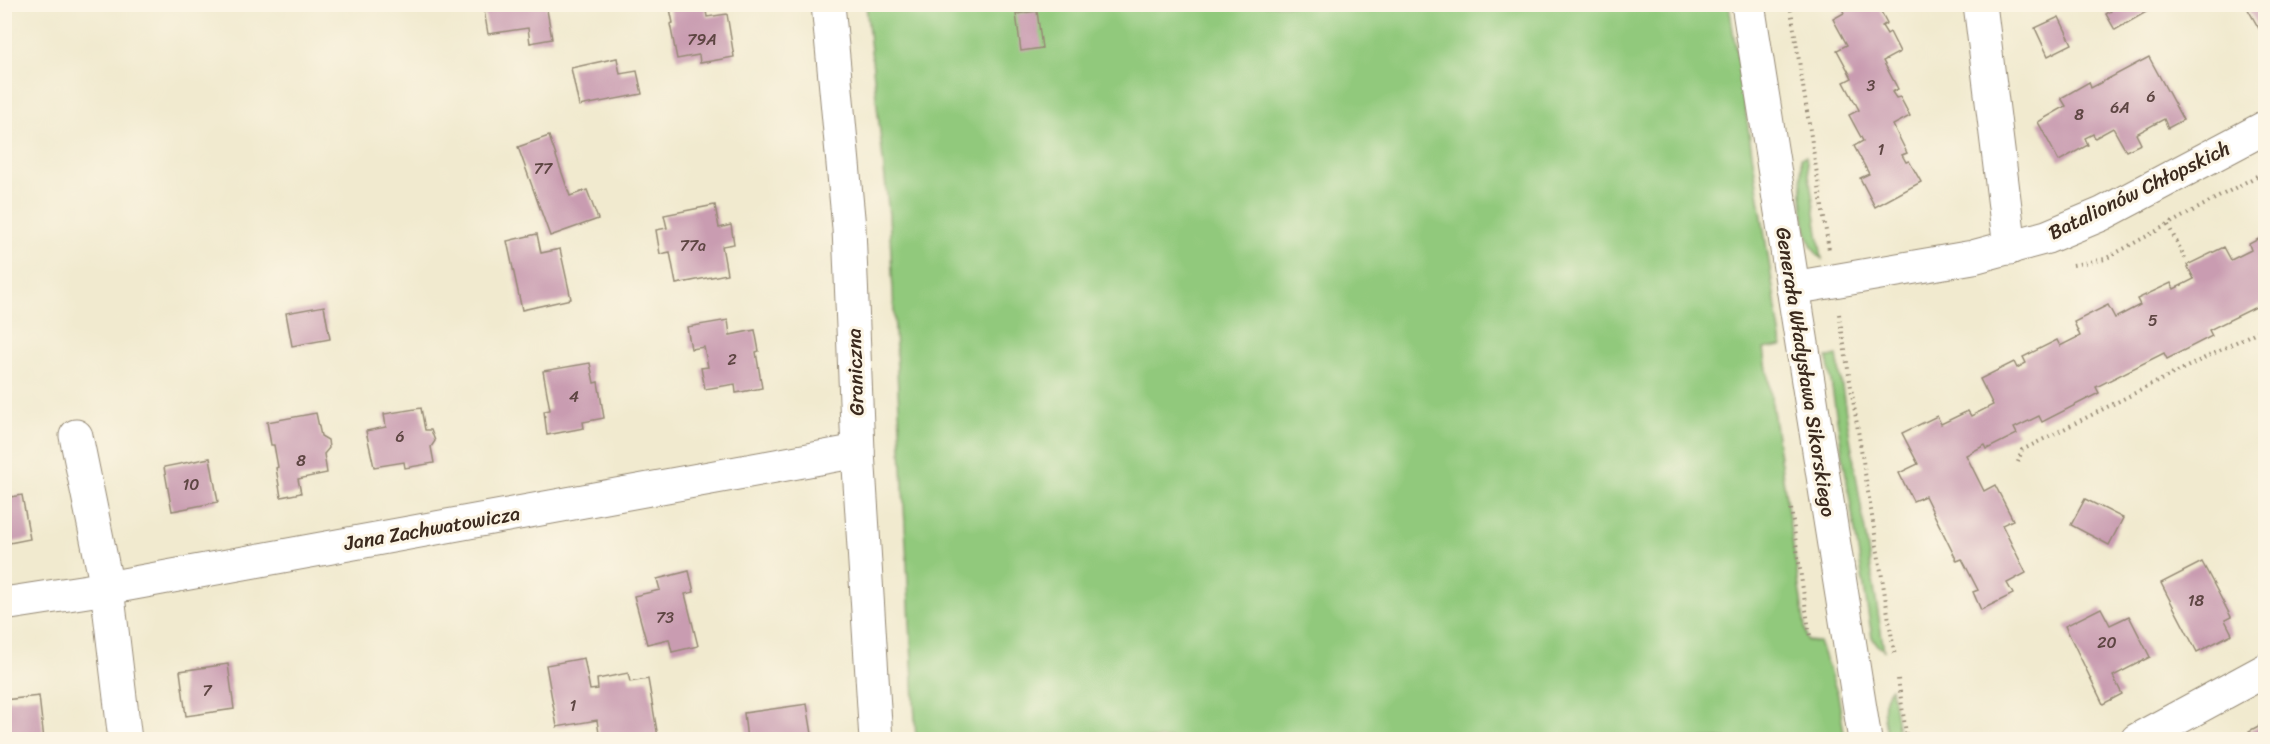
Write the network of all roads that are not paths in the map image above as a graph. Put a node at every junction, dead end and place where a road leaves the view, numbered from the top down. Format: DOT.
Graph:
graph roads {
  1 [pos="828,4"];
  2 [pos="1748,4"];
  3 [pos="1980,4"];
  4 [pos="2265,127"];
  5 [pos="2010,248"];
  6 [pos="1793,288"];
  7 [pos="76,436"];
  8 [pos="858,451"];
  9 [pos="107,588"];
  10 [pos="4,604"];
  11 [pos="2265,670"];
  12 [pos="125,740"];
  13 [pos="876,740"];
  14 [pos="1865,740"];
  15 [pos="2137,740"];
  1 -- 8 [label="street, Graniczna"];
  2 -- 6 [label="street, Generała Władysława Sikorskiego"];
  3 -- 5 [label="street"];
  4 -- 5 [label="street, Batalionów Chłopskich"];
  5 -- 6 [label="street, Batalionów Chłopskich"];
  6 -- 14 [label="street, Generała Władysława Sikorskiego"];
  7 -- 9 [label="street"];
  8 -- 9 [label="street, Jana Zachwatowicza"];
  8 -- 13 [label="street, Graniczna"];
  9 -- 10 [label="street, Jana Zachwatowicza"];
  9 -- 12 [label="street"];
  11 -- 15 [label="street"];
}
